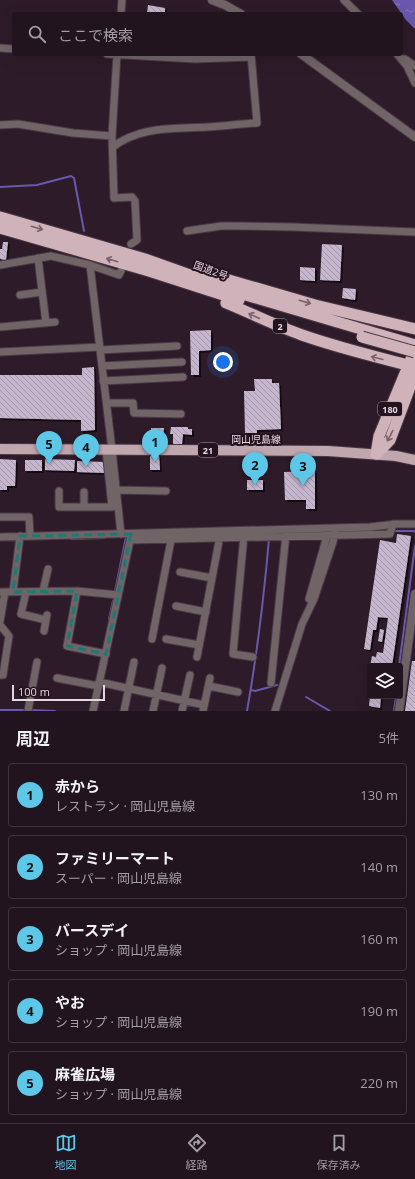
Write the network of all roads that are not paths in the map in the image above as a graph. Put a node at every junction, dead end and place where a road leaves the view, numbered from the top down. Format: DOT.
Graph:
graph roads {
  1 [pos="122,0"];
  2 [pos="212,0"];
  3 [pos="344,0"];
  4 [pos="121,12"];
  5 [pos="237,12"];
  6 [pos="356,12"];
  7 [pos="0,48"];
  8 [pos="12,49"];
  9 [pos="117,56"];
  10 [pos="148,56"];
  11 [pos="251,56"];
  12 [pos="304,56"];
  13 [pos="400,56"];
  14 [pos="401,56"];
  15 [pos="415,66"];
  16 [pos="415,83"];
  17 [pos="0,125"];
  18 [pos="112,136"];
  19 [pos="415,137"];
  20 [pos="112,147"];
  21 [pos="0,217"];
  22 [pos="0,228"];
  23 [pos="187,231"];
  24 [pos="415,232"];
  25 [pos="131,244"];
  26 [pos="38,258"];
  27 [pos="145,259"];
  28 [pos="0,265"];
  29 [pos="90,265"];
  30 [pos="121,271"];
  31 [pos="149,271"];
  32 [pos="42,292"];
  33 [pos="20,295"];
  34 [pos="349,314"];
  35 [pos="415,321"];
  36 [pos="55,322"];
  37 [pos="46,323"];
  38 [pos="0,327"];
  39 [pos="415,329"];
  40 [pos="363,334"];
  41 [pos="415,345"];
  42 [pos="177,346"];
  43 [pos="98,348"];
  44 [pos="0,352"];
  45 [pos="415,352"];
  46 [pos="182,362"];
  47 [pos="102,366"];
  48 [pos="413,369"];
  49 [pos="183,377"];
  50 [pos="104,381"];
  51 [pos="107,403"];
  52 [pos="181,414"];
  53 [pos="0,449"];
  54 [pos="109,450"];
  55 [pos="376,454"];
  56 [pos="415,460"];
  57 [pos="116,490"];
  58 [pos="59,491"];
  59 [pos="166,491"];
  60 [pos="84,492"];
  61 [pos="114,499"];
  62 [pos="84,507"];
  63 [pos="0,517"];
  64 [pos="415,524"];
  65 [pos="335,532"];
  66 [pos="286,533"];
  67 [pos="121,534"];
  68 [pos="244,534"];
  69 [pos="220,535"];
  70 [pos="30,536"];
  71 [pos="172,536"];
  72 [pos="327,536"];
  73 [pos="0,537"];
  74 [pos="130,537"];
  75 [pos="20,538"];
  76 [pos="48,569"];
  77 [pos="180,572"];
  78 [pos="212,578"];
  79 [pos="43,591"];
  80 [pos="77,591"];
  81 [pos="6,592"];
  82 [pos="26,592"];
  83 [pos="415,594"];
  84 [pos="118,595"];
  85 [pos="309,599"];
  86 [pos="176,606"];
  87 [pos="206,612"];
  88 [pos="0,621"];
  89 [pos="0,625"];
  90 [pos="44,631"];
  91 [pos="152,639"];
  92 [pos="166,639"];
  93 [pos="199,645"];
  94 [pos="103,653"];
  95 [pos="197,657"];
  96 [pos="253,657"];
  97 [pos="37,662"];
  98 [pos="134,662"];
  99 [pos="162,668"];
  100 [pos="0,675"];
  101 [pos="190,675"];
  102 [pos="57,678"];
  103 [pos="271,683"];
  104 [pos="97,685"];
  105 [pos="128,689"];
  106 [pos="238,692"];
  107 [pos="157,694"];
  108 [pos="185,700"];
  109 [pos="204,708"];
  110 [pos="28,710"];
  111 [pos="94,711"];
  112 [pos="124,711"];
  113 [pos="153,711"];
  114 [pos="182,711"];
  115 [pos="275,711"];
  116 [pos="400,711"];
  1 -- 4 [label="street"];
  2 -- 5 [label="street"];
  3 -- 6 [label="street"];
  7 -- 8 [label="street"];
  9 -- 18 [label="street"];
  10 -- 11 [label="street"];
  11 -- 20 [label="street"];
  12 -- 19 [label="street"];
  13 -- 16 [label="street"];
  14 -- 15 [label="street"];
  17 -- 18 [label="street"];
  18 -- 20 [label="street"];
  20 -- 25 [label="street"];
  21 -- 27 [label="highway, 国道2号 / 2, one-way"];
  31 -- 22 [label="highway, 国道2号 / 2, one-way"];
  23 -- 24 [label="street"];
  26 -- 28 [label="street"];
  26 -- 29 [label="street"];
  26 -- 32 [label="street"];
  27 -- 34 [label="highway, 2, one-way"];
  27 -- 40 [label="highway, 国道2号 / 2"];
  29 -- 30 [label="street"];
  29 -- 43 [label="street"];
  31 -- 40 [label="highway, 国道2号 / 2"];
  48 -- 31 [label="highway, 2, one-way"];
  32 -- 33 [label="street"];
  32 -- 37 [label="street"];
  34 -- 35 [label="highway"];
  34 -- 39 [label="highway, 2"];
  36 -- 37 [label="street"];
  37 -- 38 [label="street"];
  40 -- 41 [label="highway, 国道2号 / 2"];
  40 -- 45 [label="highway, 国道2号 / 2, bridge"];
  42 -- 43 [label="street"];
  43 -- 44 [label="street"];
  43 -- 47 [label="street"];
  45 -- 48 [label="highway, 180"];
  46 -- 47 [label="street"];
  47 -- 50 [label="street"];
  48 -- 55 [label="highway, 180"];
  49 -- 50 [label="street"];
  50 -- 51 [label="street"];
  51 -- 52 [label="street"];
  51 -- 54 [label="street"];
  53 -- 54 [label="main road, 岡山児島線 / 21"];
  54 -- 55 [label="main road, 岡山児島線 / 21"];
  54 -- 57 [label="street"];
  54 -- 61 [label="street"];
  55 -- 56 [label="main road, 岡山児島線 / 21"];
  57 -- 59 [label="street"];
  57 -- 61 [label="street"];
  58 -- 62 [label="street"];
  60 -- 62 [label="street"];
  61 -- 62 [label="street"];
  61 -- 67 [label="street"];
  63 -- 70 [label="street"];
  64 -- 65 [label="street"];
  65 -- 66 [label="street"];
  65 -- 72 [label="street"];
  65 -- 115 [label="street"];
  66 -- 68 [label="street"];
  66 -- 68 [label="street"];
  66 -- 72 [label="street"];
  66 -- 103 [label="street"];
  67 -- 70 [label="street"];
  67 -- 74 [label="street"];
  68 -- 69 [label="street"];
  68 -- 96 [label="street"];
  69 -- 71 [label="street"];
  69 -- 78 [label="street"];
  70 -- 75 [label="street"];
  71 -- 74 [label="street"];
  71 -- 91 [label="street"];
  72 -- 85 [label="street"];
  73 -- 75 [label="street"];
  74 -- 84 [label="street"];
  75 -- 81 [label="street"];
  76 -- 79 [label="street"];
  77 -- 78 [label="street"];
  78 -- 87 [label="street"];
  79 -- 80 [label="street"];
  79 -- 82 [label="street"];
  80 -- 84 [label="street"];
  80 -- 94 [label="street"];
  81 -- 82 [label="street"];
  81 -- 88 [label="street"];
  82 -- 90 [label="street"];
  83 -- 116 [label="street"];
  84 -- 94 [label="street"];
  86 -- 87 [label="street"];
  87 -- 93 [label="street"];
  89 -- 100 [label="street"];
  92 -- 93 [label="street"];
  93 -- 95 [label="street"];
  94 -- 104 [label="street"];
  97 -- 110 [label="street"];
  98 -- 105 [label="street"];
  99 -- 107 [label="street"];
  101 -- 108 [label="street"];
  102 -- 104 [label="street"];
  104 -- 105 [label="street"];
  104 -- 111 [label="street"];
  105 -- 107 [label="street"];
  105 -- 112 [label="street"];
  106 -- 109 [label="street"];
  107 -- 108 [label="street"];
  107 -- 113 [label="street"];
  108 -- 109 [label="street"];
  108 -- 114 [label="street"];
}
